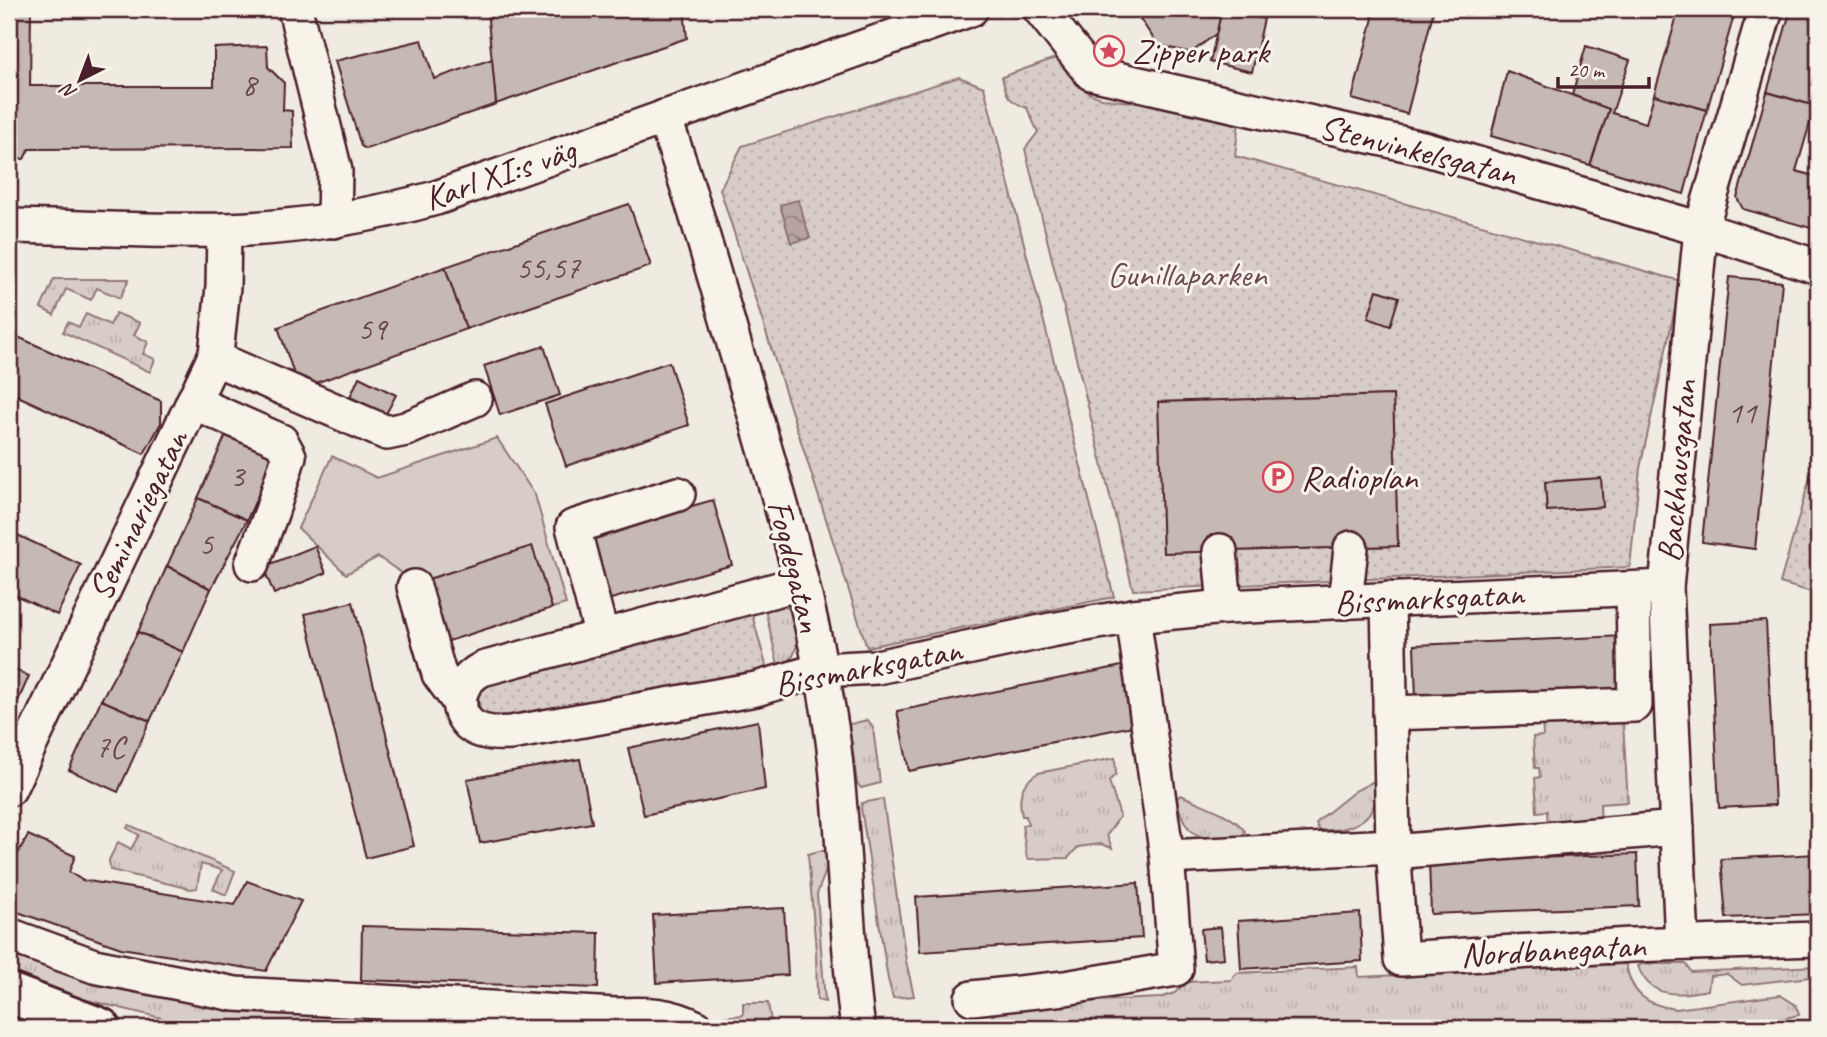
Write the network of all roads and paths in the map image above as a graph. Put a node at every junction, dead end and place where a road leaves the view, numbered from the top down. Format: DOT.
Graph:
graph roads {
  1 [pos="295,9"];
  2 [pos="971,9"];
  3 [pos="1040,9"];
  4 [pos="1766,9"];
  5 [pos="664,117"];
  6 [pos="334,221"];
  7 [pos="9,226"];
  8 [pos="1701,229"];
  9 [pos="224,230"];
  10 [pos="1818,267"];
  11 [pos="214,358"];
  12 [pos="475,399"];
  13 [pos="193,401"];
  14 [pos="678,494"];
  15 [pos="1351,548"];
  16 [pos="1220,551"];
  17 [pos="252,564"];
  18 [pos="801,583"];
  19 [pos="414,586"];
  20 [pos="1667,587"];
  21 [pos="1633,589"];
  22 [pos="1388,600"];
  23 [pos="1345,602"];
  24 [pos="1225,607"];
  25 [pos="1133,616"];
  26 [pos="602,636"];
  27 [pos="820,670"];
  28 [pos="460,703"];
  29 [pos="1391,713"];
  30 [pos="9,789"];
  31 [pos="1677,828"];
  32 [pos="1393,849"];
  33 [pos="1167,858"];
  34 [pos="9,935"];
  35 [pos="1818,939"];
  36 [pos="1682,943"];
  37 [pos="9,993"];
  38 [pos="972,999"];
  39 [pos="101,1028"];
  40 [pos="697,1028"];
  41 [pos="858,1028"];
  1 -- 6 [label="street"];
  2 -- 5 [label="street, Karl XI:s väg"];
  3 -- 8 [label="street, Stenvinkelsgatan"];
  4 -- 8 [label="street, Backhausgatan"];
  5 -- 6 [label="street, Karl XI:s väg"];
  5 -- 18 [label="street, Fogdegatan"];
  6 -- 9 [label="street, Karl XI:s väg"];
  7 -- 9 [label="street, Karl XI:s väg"];
  8 -- 10 [label="street, Stenvinkelsgatan"];
  8 -- 20 [label="street, Backhausgatan"];
  9 -- 11 [label="street, Seminariegatan"];
  11 -- 12 [label="street"];
  11 -- 13 [label="street, Seminariegatan"];
  13 -- 17 [label="street"];
  13 -- 30 [label="street, Seminariegatan"];
  14 -- 26 [label="street"];
  15 -- 23 [label="street"];
  16 -- 24 [label="street"];
  18 -- 26 [label="street"];
  18 -- 27 [label="street, Fogdegatan"];
  19 -- 28 [label="street"];
  20 -- 21 [label="street, Bissmarksgatan"];
  20 -- 31 [label="street, Backhausgatan"];
  21 -- 22 [label="street, Bissmarksgatan"];
  21 -- 29 [label="street"];
  22 -- 23 [label="street, Bissmarksgatan"];
  22 -- 29 [label="street, Nordbanegatan"];
  23 -- 24 [label="street, Bissmarksgatan"];
  24 -- 25 [label="street, Bissmarksgatan"];
  25 -- 27 [label="street, Bissmarksgatan"];
  25 -- 33 [label="street"];
  26 -- 28 [label="street"];
  27 -- 28 [label="street, Bissmarksgatan"];
  27 -- 41 [label="street, Fogdegatan"];
  29 -- 32 [label="street, Nordbanegatan"];
  31 -- 32 [label="street"];
  31 -- 36 [label="street, Backhausgatan"];
  32 -- 33 [label="street"];
  32 -- 36 [label="street, Nordbanegatan"];
  33 -- 38 [label="street"];
  34 -- 40 [label="street"];
  35 -- 36 [label="street, Nordbanegatan"];
  37 -- 39 [label="highway"];
}
